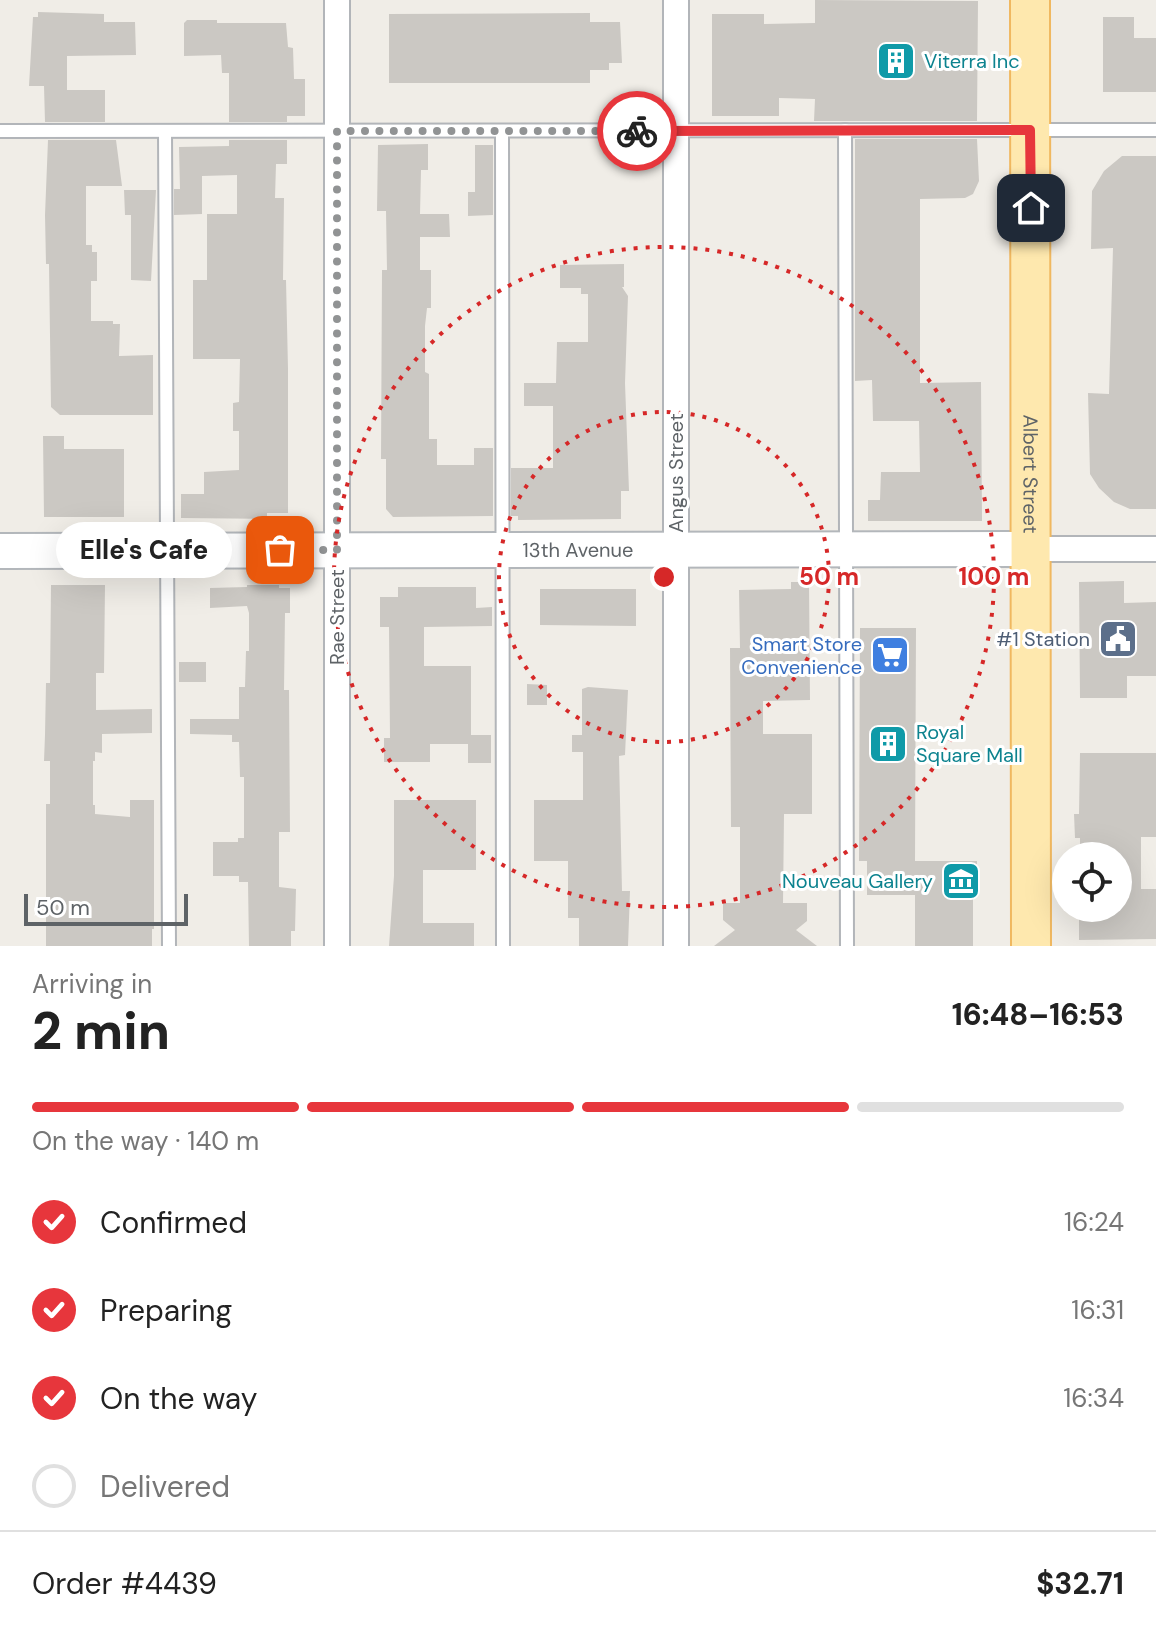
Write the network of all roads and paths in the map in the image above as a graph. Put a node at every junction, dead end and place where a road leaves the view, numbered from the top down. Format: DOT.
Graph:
graph roads {
  1 [pos="337,0"];
  2 [pos="676,0"];
  3 [pos="1030,0"];
  4 [pos="676,130"];
  5 [pos="845,130"];
  6 [pos="1030,130"];
  7 [pos="1156,130"];
  8 [pos="0,131"];
  9 [pos="165,131"];
  10 [pos="337,131"];
  11 [pos="502,131"];
  12 [pos="846,549"];
  13 [pos="1031,549"];
  14 [pos="1156,549"];
  15 [pos="167,550"];
  16 [pos="337,550"];
  17 [pos="502,550"];
  18 [pos="676,550"];
  19 [pos="0,551"];
  20 [pos="169,946"];
  21 [pos="337,946"];
  22 [pos="503,946"];
  23 [pos="676,946"];
  24 [pos="847,946"];
  25 [pos="1031,946"];
  1 -- 10 [label="street, Rae Street"];
  2 -- 4 [label="street, Angus Street"];
  3 -- 6 [label="main road, Albert Street"];
  4 -- 5 [label="lane"];
  4 -- 11 [label="lane"];
  4 -- 18 [label="street, Angus Street"];
  5 -- 6 [label="lane"];
  5 -- 12 [label="lane"];
  6 -- 7 [label="lane"];
  6 -- 13 [label="main road, Albert Street"];
  8 -- 9 [label="lane"];
  9 -- 10 [label="lane"];
  9 -- 15 [label="lane"];
  10 -- 11 [label="lane"];
  10 -- 16 [label="street, Rae Street"];
  11 -- 17 [label="lane"];
  12 -- 13 [label="street, 13th Avenue"];
  12 -- 18 [label="street, 13th Avenue"];
  12 -- 24 [label="lane"];
  13 -- 14 [label="street, 13th Avenue"];
  13 -- 25 [label="main road, Albert Street"];
  15 -- 16 [label="street, 13th Avenue"];
  15 -- 19 [label="street, 13th Avenue"];
  15 -- 20 [label="lane"];
  16 -- 17 [label="street, 13th Avenue"];
  16 -- 21 [label="street, Rae Street"];
  17 -- 18 [label="street, 13th Avenue"];
  17 -- 22 [label="lane"];
  18 -- 23 [label="street, Angus Street"];
}
